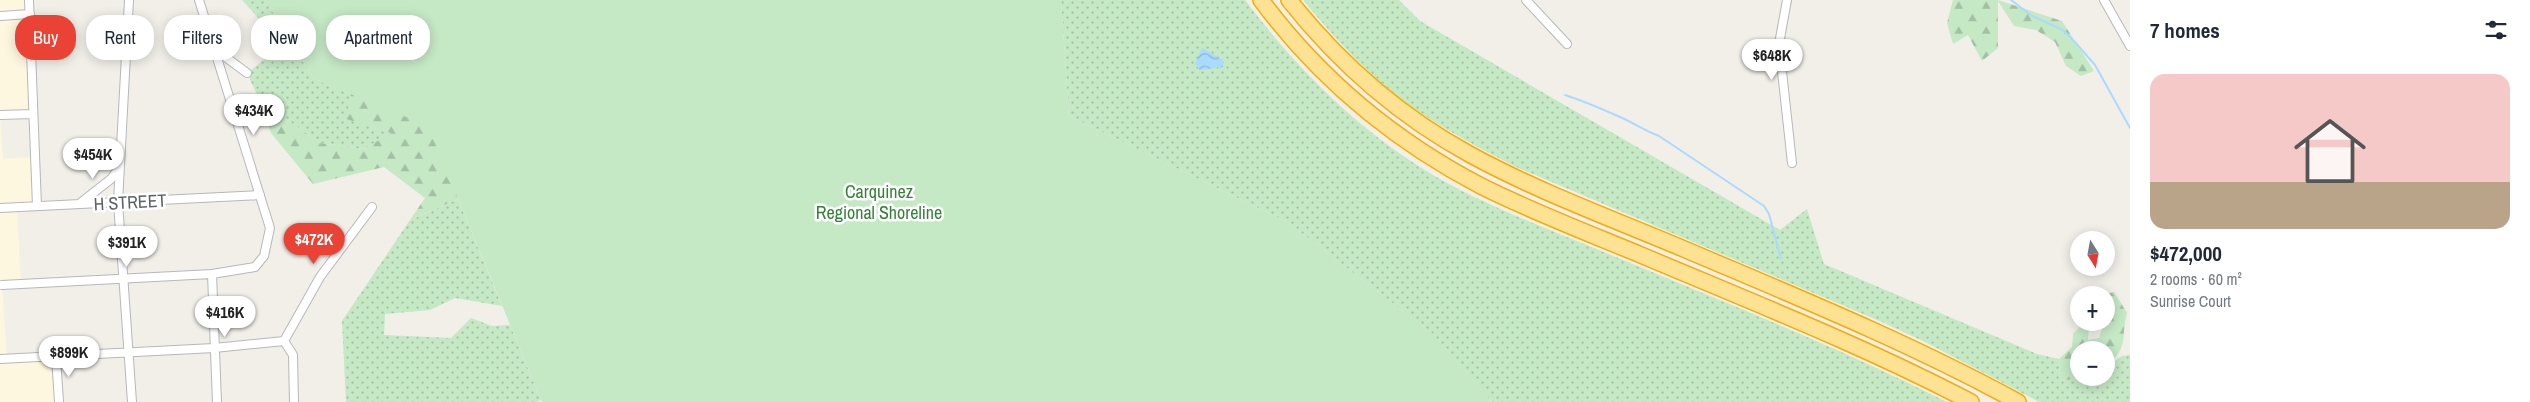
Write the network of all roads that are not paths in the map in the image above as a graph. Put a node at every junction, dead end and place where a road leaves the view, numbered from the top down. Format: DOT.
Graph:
graph roads {
  1 [pos="29,0"];
  2 [pos="129,0"];
  3 [pos="199,0"];
  4 [pos="1261,0"];
  5 [pos="1290,0"];
  6 [pos="1526,0"];
  7 [pos="1787,0"];
  8 [pos="2104,0"];
  9 [pos="30,14"];
  10 [pos="204,15"];
  11 [pos="0,16"];
  12 [pos="1567,44"];
  13 [pos="2130,46"];
  14 [pos="219,60"];
  15 [pos="229,60"];
  16 [pos="247,73"];
  17 [pos="32,114"];
  18 [pos="0,115"];
  19 [pos="1792,163"];
  20 [pos="119,167"];
  21 [pos="260,195"];
  22 [pos="118,202"];
  23 [pos="79,204"];
  24 [pos="37,206"];
  25 [pos="372,207"];
  26 [pos="0,208"];
  27 [pos="212,274"];
  28 [pos="122,280"];
  29 [pos="2,285"];
  30 [pos="284,341"];
  31 [pos="214,348"];
  32 [pos="130,351"];
  33 [pos="56,356"];
  34 [pos="0,359"];
  35 [pos="59,402"];
  36 [pos="132,402"];
  37 [pos="217,402"];
  38 [pos="294,402"];
  39 [pos="1971,402"];
  40 [pos="2018,402"];
  1 -- 9 [label="street"];
  2 -- 20 [label="street"];
  3 -- 10 [label="street"];
  4 -- 39 [label="highway"];
  5 -- 40 [label="highway"];
  6 -- 12 [label="street"];
  7 -- 19 [label="street"];
  8 -- 13 [label="street"];
  9 -- 11 [label="street"];
  9 -- 17 [label="street"];
  14 -- 21 [label="street"];
  15 -- 16 [label="street"];
  17 -- 18 [label="street"];
  17 -- 24 [label="street"];
  20 -- 22 [label="street"];
  20 -- 23 [label="street"];
  21 -- 22 [label="street, H STREET"];
  21 -- 27 [label="street"];
  22 -- 23 [label="street, H STREET"];
  22 -- 28 [label="street"];
  23 -- 24 [label="street, H STREET"];
  24 -- 26 [label="street, H STREET"];
  25 -- 30 [label="street"];
  27 -- 28 [label="street"];
  27 -- 31 [label="street"];
  28 -- 29 [label="street"];
  28 -- 32 [label="street"];
  30 -- 31 [label="street"];
  30 -- 38 [label="street"];
  31 -- 32 [label="street"];
  31 -- 37 [label="street"];
  32 -- 33 [label="street"];
  32 -- 36 [label="street"];
  33 -- 34 [label="street"];
  33 -- 35 [label="street"];
}
